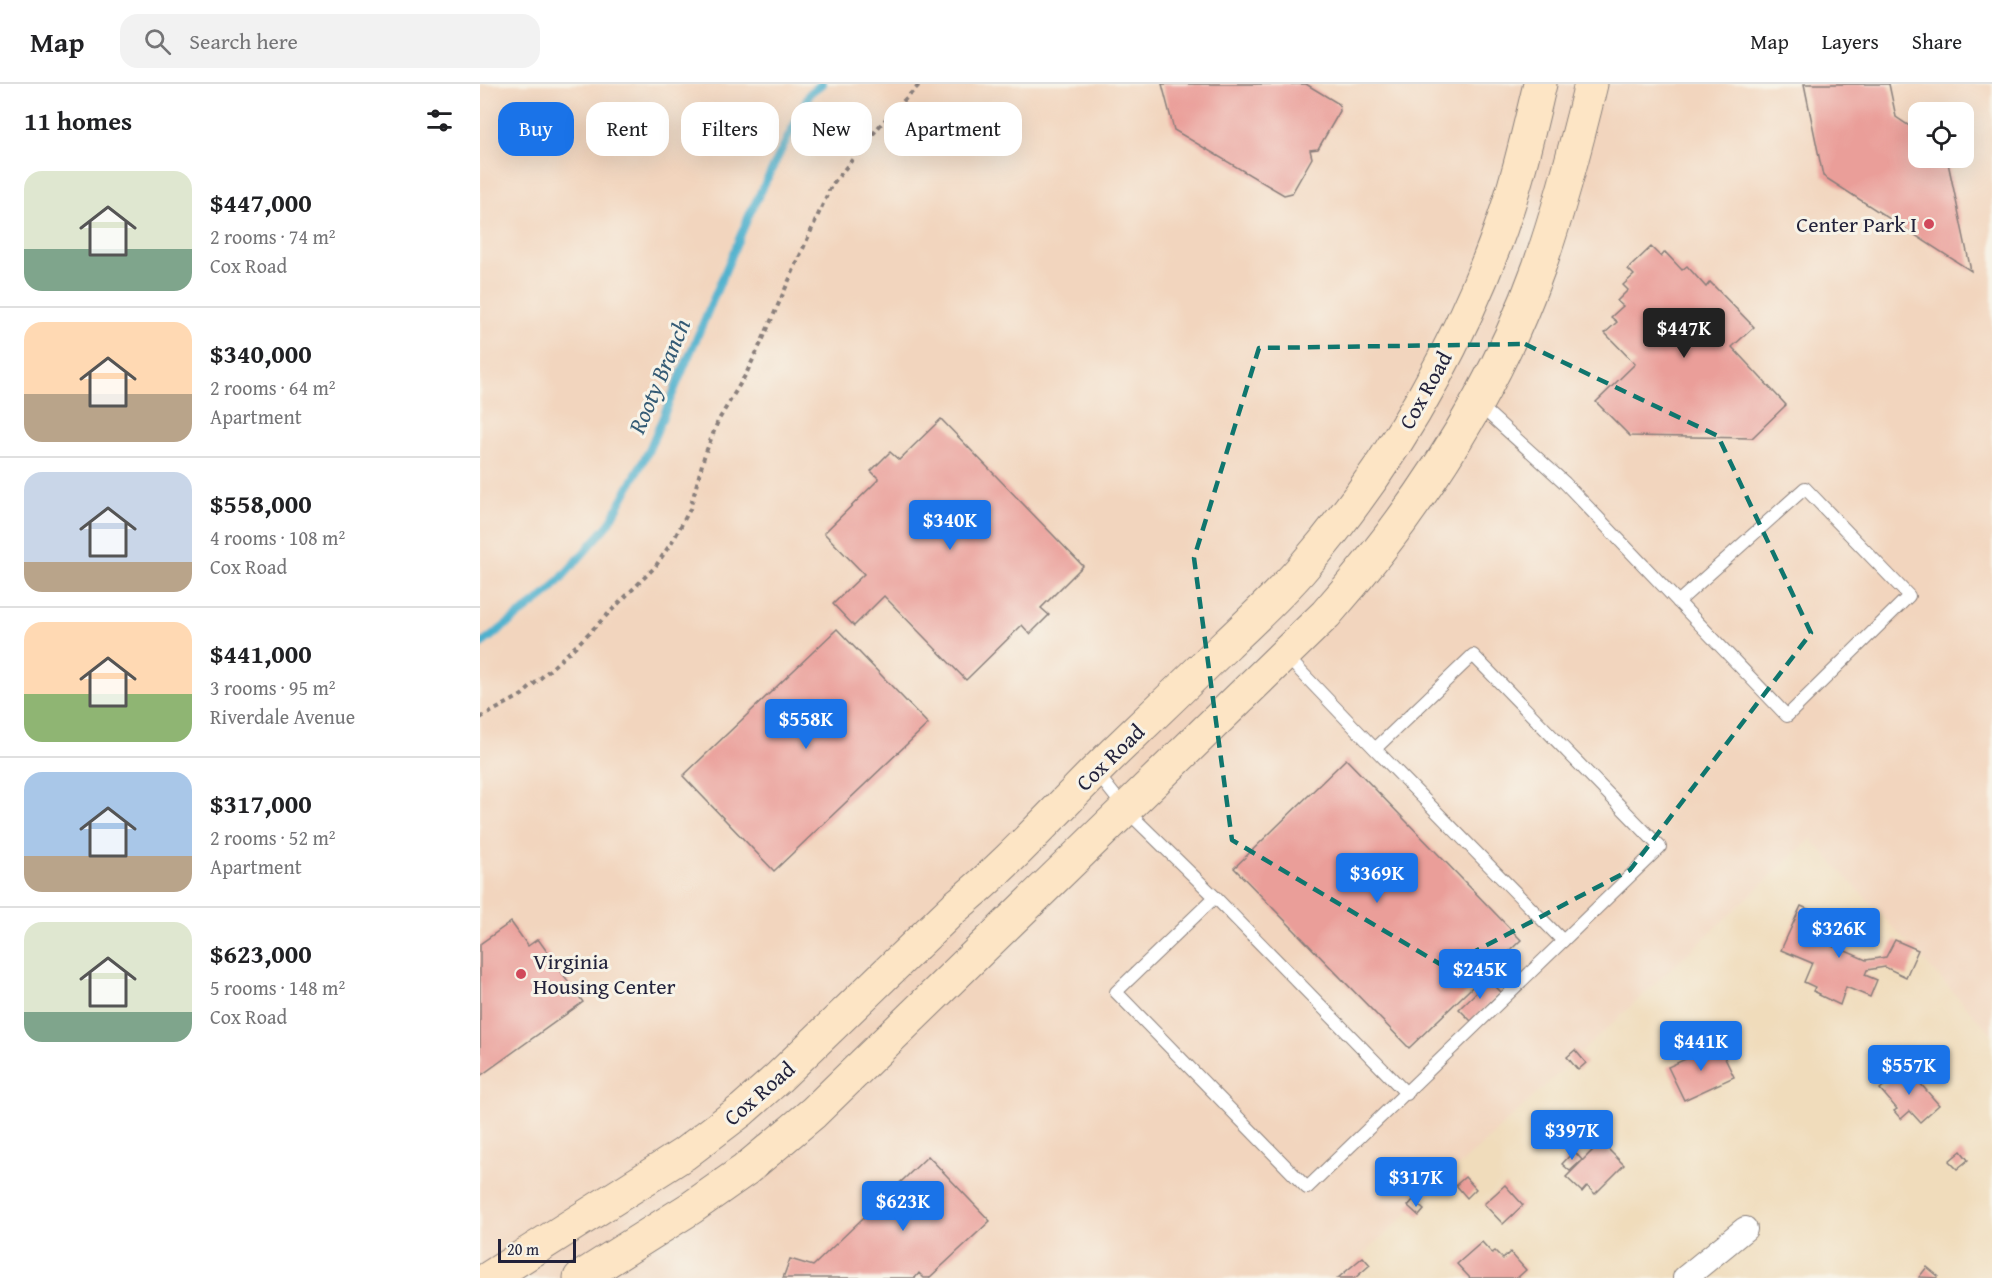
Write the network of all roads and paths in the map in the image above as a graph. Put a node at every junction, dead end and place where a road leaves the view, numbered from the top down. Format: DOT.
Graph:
graph roads {
  1 [pos="920,84"];
  2 [pos="1540,84"];
  3 [pos="1591,84"];
  4 [pos="1477,403"];
  5 [pos="1678,602"];
  6 [pos="1285,654"];
  7 [pos="480,718"];
  8 [pos="1375,749"];
  9 [pos="1096,770"];
  10 [pos="1126,810"];
  11 [pos="1215,897"];
  12 [pos="1563,940"];
  13 [pos="1407,1094"];
  14 [pos="1745,1229"];
  15 [pos="489,1278"];
  16 [pos="580,1278"];
  17 [pos="1685,1278"];
  1 -- 7 [label="path"];
  2 -- 9 [label="main road, Cox Road"];
  3 -- 4 [label="main road"];
  4 -- 5 [label="lane"];
  4 -- 6 [label="main road"];
  5 -- 5 [label="lane"];
  6 -- 8 [label="lane"];
  6 -- 10 [label="main road"];
  8 -- 12 [label="lane"];
  8 -- 12 [label="lane"];
  9 -- 10 [label="lane"];
  9 -- 15 [label="main road, Cox Road"];
  10 -- 11 [label="lane"];
  10 -- 16 [label="main road"];
  11 -- 13 [label="lane"];
  11 -- 13 [label="lane"];
  12 -- 13 [label="lane"];
  14 -- 17 [label="street"];
}
